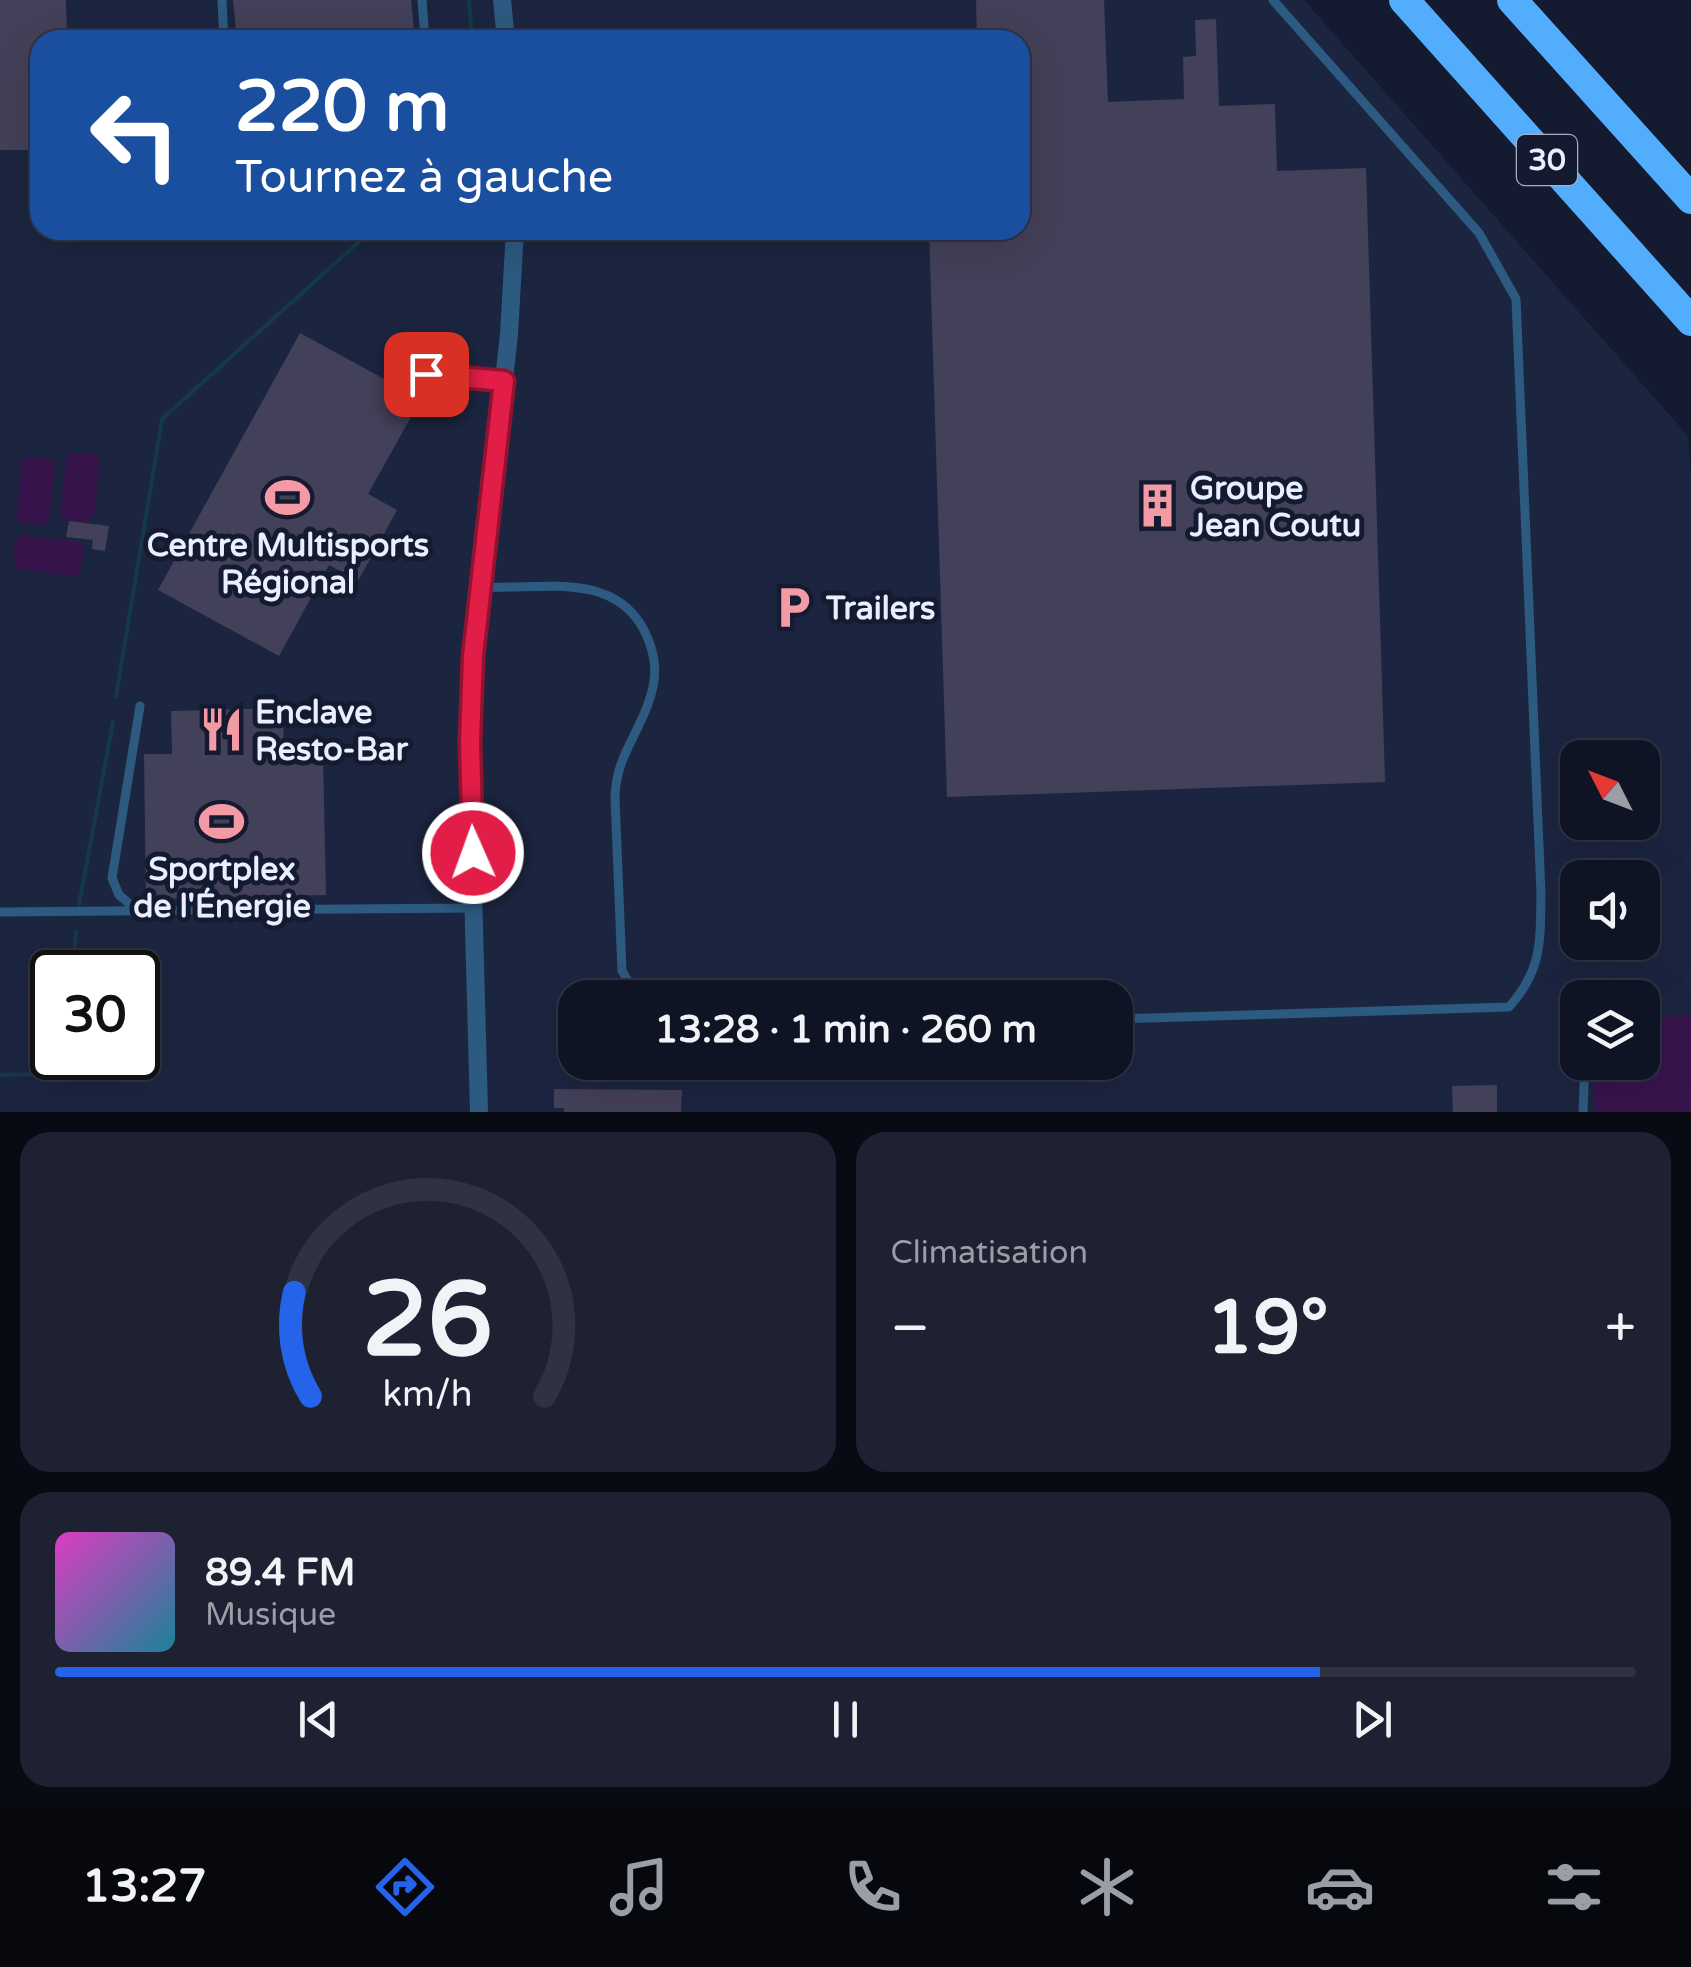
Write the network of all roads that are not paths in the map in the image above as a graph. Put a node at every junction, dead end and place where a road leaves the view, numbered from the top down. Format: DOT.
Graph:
graph roads {
  1 [pos="222,0"];
  2 [pos="422,0"];
  3 [pos="502,0"];
  4 [pos="1273,0"];
  5 [pos="1404,0"];
  6 [pos="1512,0"];
  7 [pos="224,30"];
  8 [pos="424,30"];
  9 [pos="505,30"];
  10 [pos="1691,200"];
  11 [pos="515,240"];
  12 [pos="1691,321"];
  13 [pos="504,381"];
  14 [pos="404,390"];
  15 [pos="480,587"];
  16 [pos="140,706"];
  17 [pos="474,908"];
  18 [pos="140,911"];
  19 [pos="0,912"];
  20 [pos="628,980"];
  21 [pos="1133,1018"];
  22 [pos="1584,1080"];
  23 [pos="480,1112"];
  24 [pos="1584,1112"];
  1 -- 7 [label="lane"];
  2 -- 8 [label="lane"];
  3 -- 9 [label="street"];
  4 -- 21 [label="lane"];
  5 -- 12 [label="highway, 30"];
  6 -- 10 [label="highway, 30"];
  11 -- 13 [label="street"];
  13 -- 14 [label="lane"];
  13 -- 15 [label="street"];
  15 -- 17 [label="street"];
  15 -- 20 [label="lane"];
  16 -- 18 [label="lane"];
  17 -- 18 [label="lane"];
  17 -- 23 [label="street"];
  18 -- 19 [label="lane"];
  22 -- 24 [label="lane"];
}
